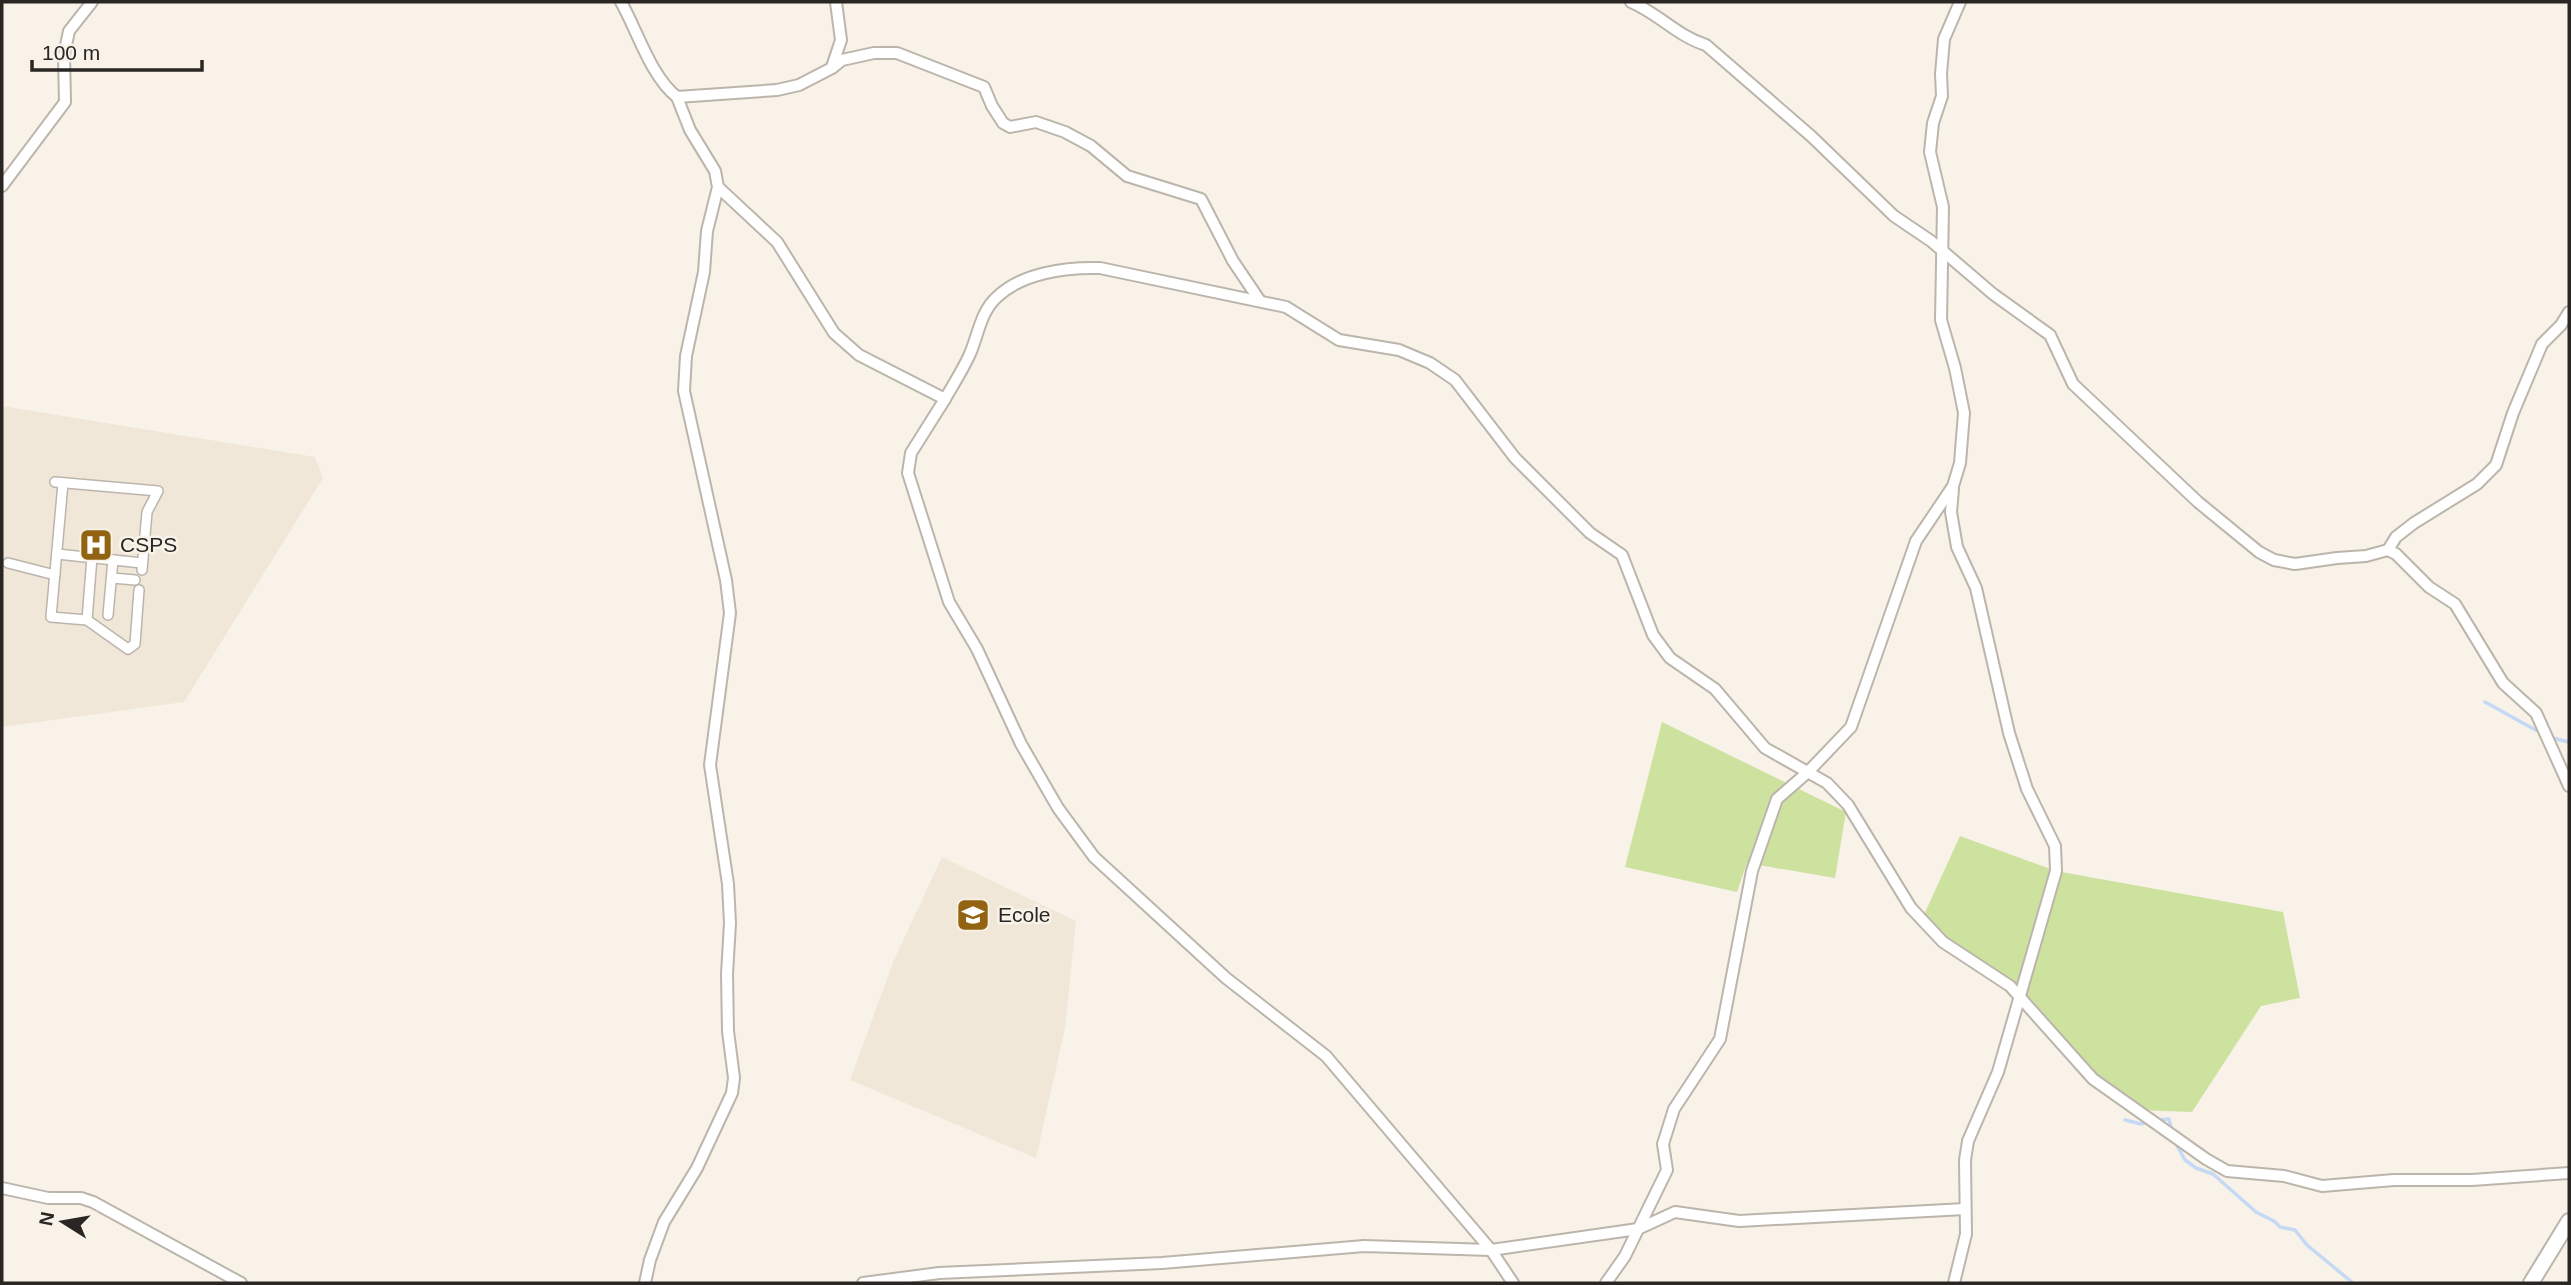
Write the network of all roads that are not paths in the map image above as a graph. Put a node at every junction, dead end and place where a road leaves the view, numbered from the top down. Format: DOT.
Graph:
graph roads {
  1 [pos="92,2"];
  2 [pos="621,2"];
  3 [pos="836,2"];
  4 [pos="1630,2"];
  5 [pos="1960,2"];
  6 [pos="832,68"];
  7 [pos="677,97"];
  8 [pos="2,186"];
  9 [pos="718,187"];
  10 [pos="1944,252"];
  11 [pos="1260,302"];
  12 [pos="2569,312"];
  13 [pos="945,400"];
  14 [pos="1953,486"];
  15 [pos="2388,550"];
  16 [pos="57,554"];
  17 [pos="92,557"];
  18 [pos="113,560"];
  19 [pos="8,563"];
  20 [pos="55,575"];
  21 [pos="112,578"];
  22 [pos="108,615"];
  23 [pos="87,620"];
  24 [pos="1808,772"];
  25 [pos="2569,786"];
  26 [pos="2018,996"];
  27 [pos="2569,1173"];
  28 [pos="2,1188"];
  29 [pos="1965,1209"];
  30 [pos="2569,1221"];
  31 [pos="1639,1228"];
  32 [pos="1491,1250"];
  33 [pos="241,1283"];
  34 [pos="645,1283"];
  35 [pos="863,1283"];
  36 [pos="1513,1283"];
  37 [pos="1606,1283"];
  38 [pos="1954,1283"];
  39 [pos="2532,1283"];
  1 -- 8 [label="street"];
  2 -- 7 [label="street"];
  3 -- 6 [label="street"];
  4 -- 10 [label="street"];
  5 -- 10 [label="street"];
  6 -- 7 [label="street"];
  6 -- 11 [label="street"];
  7 -- 9 [label="street"];
  9 -- 13 [label="street"];
  9 -- 34 [label="street"];
  10 -- 14 [label="street"];
  10 -- 15 [label="street"];
  11 -- 13 [label="street"];
  11 -- 24 [label="street"];
  12 -- 15 [label="street"];
  13 -- 32 [label="street"];
  14 -- 24 [label="street"];
  14 -- 26 [label="street"];
  15 -- 25 [label="street"];
  16 -- 17 [label="street"];
  16 -- 18 [label="street"];
  16 -- 20 [label="street"];
  17 -- 18 [label="street"];
  17 -- 23 [label="street"];
  18 -- 21 [label="street"];
  19 -- 20 [label="street"];
  20 -- 23 [label="street"];
  21 -- 22 [label="street"];
  21 -- 23 [label="street"];
  24 -- 26 [label="street"];
  24 -- 31 [label="street"];
  26 -- 27 [label="street"];
  26 -- 29 [label="street"];
  28 -- 33 [label="street"];
  29 -- 31 [label="street"];
  29 -- 38 [label="street"];
  30 -- 39 [label="street"];
  31 -- 32 [label="street"];
  31 -- 37 [label="street"];
  32 -- 35 [label="street"];
  32 -- 36 [label="street"];
}
